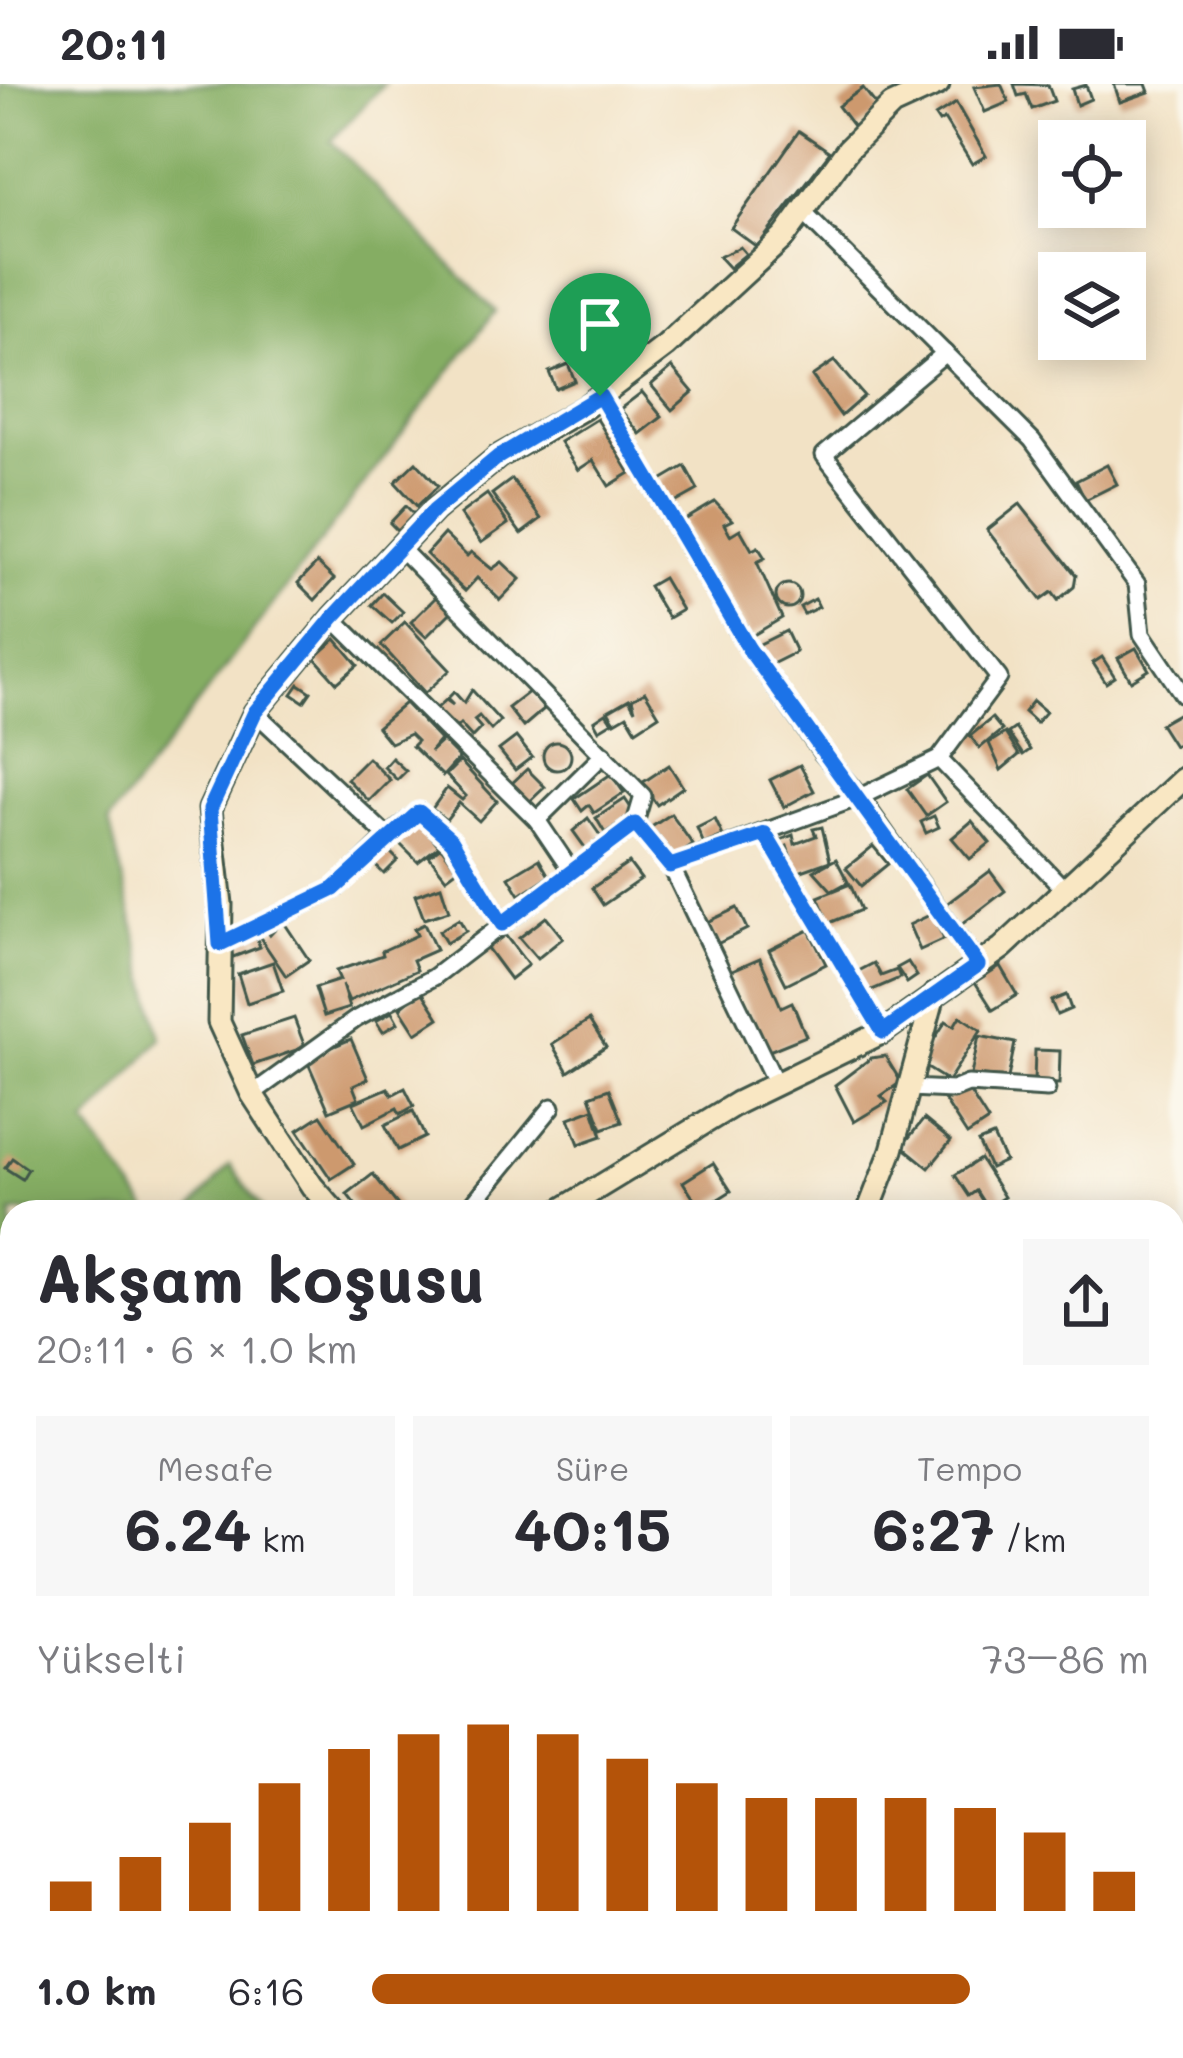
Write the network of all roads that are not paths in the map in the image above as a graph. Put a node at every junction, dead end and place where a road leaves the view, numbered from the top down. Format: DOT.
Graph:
graph roads {
  1 [pos="938,84"];
  2 [pos="802,211"];
  3 [pos="945,353"];
  4 [pos="600,396"];
  5 [pos="399,547"];
  6 [pos="333,618"];
  7 [pos="1183,695"];
  8 [pos="255,712"];
  9 [pos="604,754"];
  10 [pos="939,759"];
  11 [pos="1183,779"];
  12 [pos="860,797"];
  13 [pos="538,820"];
  14 [pos="635,824"];
  15 [pos="765,834"];
  16 [pos="388,837"];
  17 [pos="670,866"];
  18 [pos="572,872"];
  19 [pos="1065,890"];
  20 [pos="502,924"];
  21 [pos="220,944"];
  22 [pos="978,965"];
  23 [pos="934,995"];
  24 [pos="883,1032"];
  25 [pos="777,1086"];
  26 [pos="909,1088"];
  27 [pos="1047,1089"];
  28 [pos="252,1094"];
  29 [pos="553,1107"];
  30 [pos="324,1200"];
  31 [pos="476,1200"];
  32 [pos="578,1200"];
  33 [pos="872,1200"];
  1 -- 2 [label="street"];
  2 -- 3 [label="street"];
  2 -- 4 [label="street"];
  3 -- 7 [label="street"];
  3 -- 10 [label="street"];
  4 -- 5 [label="street"];
  4 -- 12 [label="street"];
  5 -- 6 [label="street"];
  5 -- 9 [label="street"];
  6 -- 8 [label="street"];
  6 -- 13 [label="street"];
  8 -- 16 [label="street"];
  8 -- 21 [label="street"];
  9 -- 13 [label="street"];
  9 -- 14 [label="street"];
  10 -- 12 [label="street"];
  10 -- 19 [label="street"];
  11 -- 19 [label="street"];
  12 -- 15 [label="street"];
  12 -- 22 [label="street"];
  13 -- 18 [label="street"];
  14 -- 17 [label="street"];
  14 -- 18 [label="street"];
  15 -- 17 [label="street"];
  15 -- 24 [label="street"];
  16 -- 20 [label="street"];
  16 -- 21 [label="street"];
  17 -- 25 [label="street"];
  18 -- 20 [label="street"];
  19 -- 22 [label="street"];
  20 -- 28 [label="street"];
  21 -- 28 [label="street"];
  22 -- 23 [label="street"];
  23 -- 24 [label="street"];
  23 -- 26 [label="street"];
  24 -- 25 [label="street"];
  25 -- 32 [label="street"];
  26 -- 27 [label="street"];
  26 -- 33 [label="street"];
  28 -- 30 [label="street"];
  29 -- 31 [label="street"];
}
